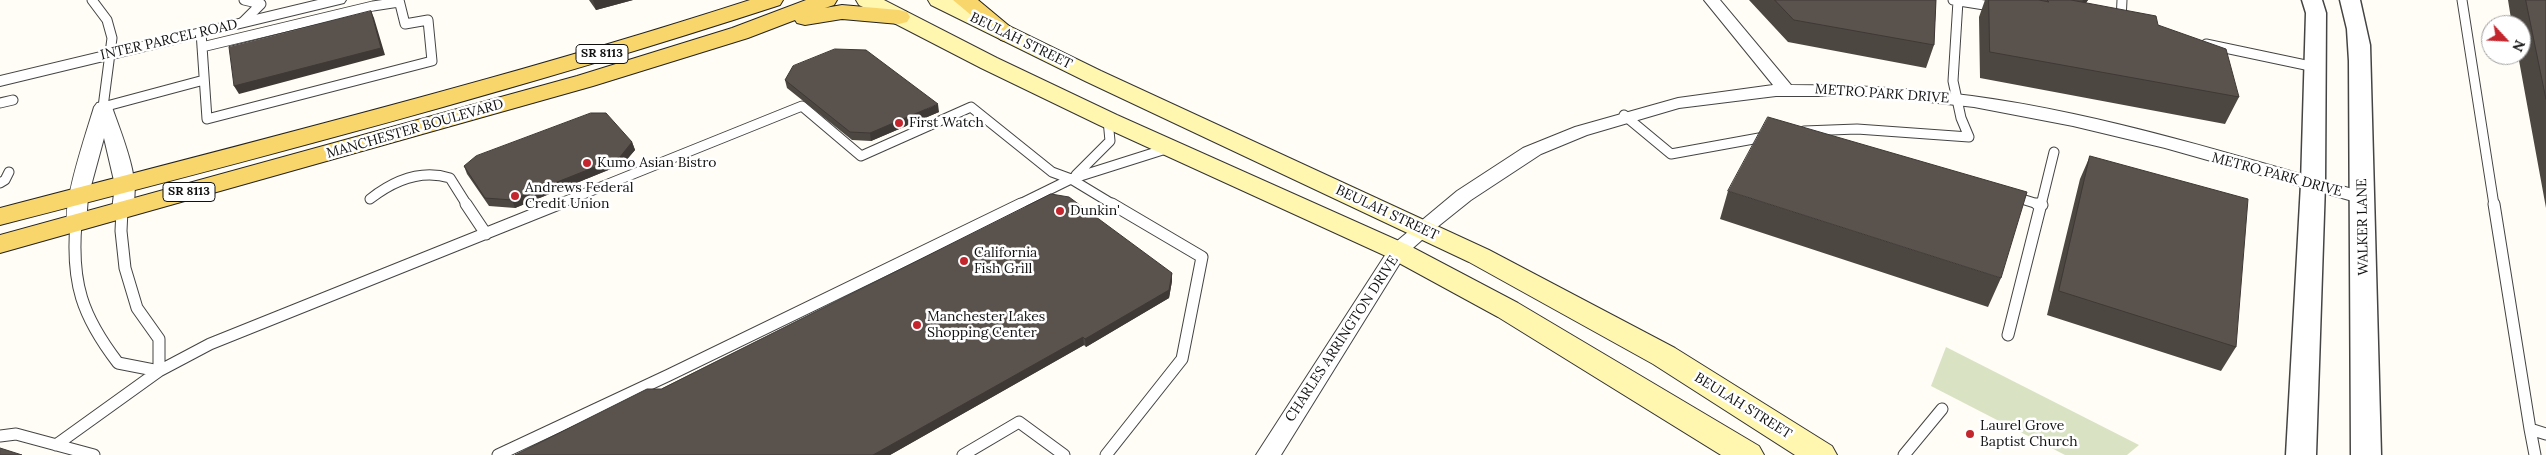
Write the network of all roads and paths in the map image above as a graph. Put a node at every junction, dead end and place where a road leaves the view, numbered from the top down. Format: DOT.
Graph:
graph roads {
  1 [pos="92,0"];
  2 [pos="244,0"];
  3 [pos="338,0"];
  4 [pos="826,0"];
  5 [pos="867,0"];
  6 [pos="939,0"];
  7 [pos="964,0"];
  8 [pos="1712,0"];
  9 [pos="1956,0"];
  10 [pos="2122,0"];
  11 [pos="2312,0"];
  12 [pos="2350,0"];
  13 [pos="2462,0"];
  14 [pos="399,1"];
  15 [pos="766,1"];
  16 [pos="264,2"];
  17 [pos="2006,9"];
  18 [pos="899,17"];
  19 [pos="243,22"];
  20 [pos="2112,26"];
  21 [pos="2121,28"];
  22 [pos="2130,30"];
  23 [pos="740,33"];
  24 [pos="1009,35"];
  25 [pos="202,40"];
  26 [pos="2198,42"];
  27 [pos="109,53"];
  28 [pos="2315,67"];
  29 [pos="204,80"];
  30 [pos="0,81"];
  31 [pos="1784,89"];
  32 [pos="1956,98"];
  33 [pos="13,100"];
  34 [pos="0,103"];
  35 [pos="103,107"];
  36 [pos="1624,115"];
  37 [pos="1108,120"];
  38 [pos="1780,134"];
  39 [pos="1825,140"];
  40 [pos="1171,148"];
  41 [pos="2054,152"];
  42 [pos="9,172"];
  43 [pos="1071,179"];
  44 [pos="0,183"];
  45 [pos="2313,184"];
  46 [pos="2004,194"];
  47 [pos="124,197"];
  48 [pos="2363,198"];
  49 [pos="370,199"];
  50 [pos="2042,205"];
  51 [pos="77,210"];
  52 [pos="0,217"];
  53 [pos="1421,228"];
  54 [pos="486,234"];
  55 [pos="0,244"];
  56 [pos="1398,251"];
  57 [pos="2008,335"];
  58 [pos="159,372"];
  59 [pos="1942,409"];
  60 [pos="2530,429"];
  61 [pos="2546,434"];
  62 [pos="0,436"];
  63 [pos="56,445"];
  64 [pos="94,455"];
  65 [pos="498,455"];
  66 [pos="963,455"];
  67 [pos="1064,455"];
  68 [pos="1106,455"];
  69 [pos="1268,455"];
  70 [pos="1747,455"];
  71 [pos="1820,455"];
  72 [pos="1904,455"];
  73 [pos="2301,455"];
  74 [pos="2366,455"];
  75 [pos="2535,455"];
  1 -- 27 [label="lane"];
  2 -- 16 [label="lane"];
  3 -- 19 [label="street, INTER PARCEL ROAD"];
  4 -- 23 [label="main road, MANCHESTER BOULEVARD / SR 8113"];
  5 -- 18 [label="main road"];
  6 -- 24 [label="main road, BEULAH STREET"];
  7 -- 24 [label="main road"];
  8 -- 31 [label="street"];
  9 -- 17 [label="lane"];
  9 -- 32 [label="lane"];
  10 -- 21 [label="lane"];
  11 -- 28 [label="street"];
  12 -- 48 [label="street, WALKER LANE"];
  13 -- 60 [label="lane"];
  14 -- 25 [label="lane"];
  14 -- 29 [label="lane"];
  15 -- 47 [label="main road, MANCHESTER BOULEVARD / SR 8113"];
  16 -- 19 [label="lane"];
  18 -- 23 [label="main road"];
  18 -- 37 [label="main road"];
  19 -- 25 [label="street, INTER PARCEL ROAD"];
  20 -- 21 [label="lane"];
  21 -- 22 [label="lane"];
  23 -- 47 [label="main road, MANCHESTER BOULEVARD / SR 8113"];
  24 -- 53 [label="main road, BEULAH STREET"];
  25 -- 27 [label="street, INTER PARCEL ROAD"];
  25 -- 29 [label="lane"];
  26 -- 28 [label="lane"];
  27 -- 30 [label="street, INTER PARCEL ROAD"];
  27 -- 35 [label="lane"];
  28 -- 45 [label="street"];
  29 -- 35 [label="lane"];
  31 -- 32 [label="street, METRO PARK DRIVE"];
  31 -- 36 [label="street, METRO PARK DRIVE"];
  32 -- 39 [label="lane"];
  32 -- 45 [label="street, METRO PARK DRIVE"];
  33 -- 34 [label="lane"];
  35 -- 47 [label="street"];
  35 -- 51 [label="street"];
  36 -- 38 [label="lane"];
  36 -- 53 [label="street, METRO PARK DRIVE"];
  37 -- 40 [label="main road"];
  37 -- 43 [label="lane"];
  40 -- 43 [label="lane"];
  40 -- 56 [label="main road"];
  41 -- 50 [label="lane"];
  42 -- 44 [label="lane"];
  43 -- 54 [label="lane"];
  43 -- 65 [label="lane"];
  43 -- 68 [label="lane"];
  45 -- 48 [label="street, METRO PARK DRIVE"];
  45 -- 73 [label="street"];
  46 -- 50 [label="lane"];
  47 -- 51 [label="main road, MANCHESTER BOULEVARD / SR 8113"];
  47 -- 58 [label="lane"];
  48 -- 74 [label="street, WALKER LANE"];
  49 -- 54 [label="lane"];
  50 -- 57 [label="lane"];
  51 -- 52 [label="main road, MANCHESTER BOULEVARD / SR 8113"];
  51 -- 55 [label="main road, MANCHESTER BOULEVARD / SR 8113"];
  51 -- 58 [label="lane"];
  53 -- 56 [label="street, CHARLES ARRINGTON DRIVE"];
  53 -- 71 [label="main road, BEULAH STREET"];
  54 -- 58 [label="lane"];
  56 -- 69 [label="street, CHARLES ARRINGTON DRIVE"];
  56 -- 70 [label="main road"];
  58 -- 63 [label="lane"];
  59 -- 72 [label="lane"];
  60 -- 61 [label="lane"];
  60 -- 75 [label="lane"];
  62 -- 63 [label="lane"];
  63 -- 64 [label="lane"];
  66 -- 67 [label="lane"];
}
